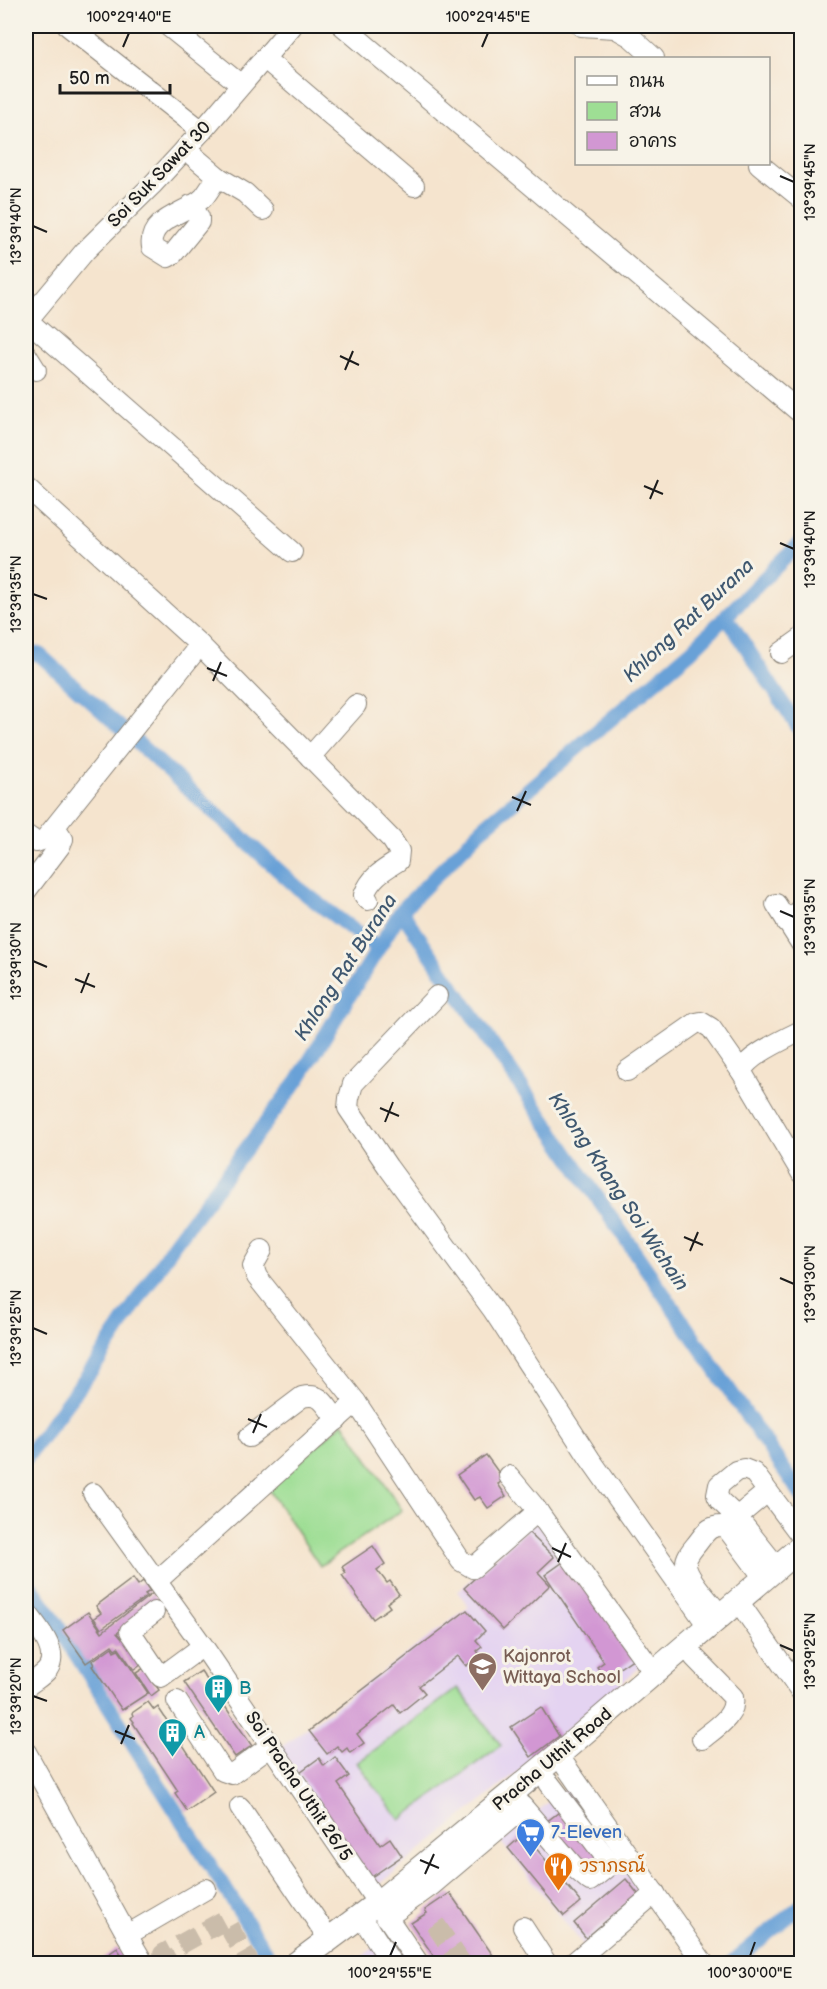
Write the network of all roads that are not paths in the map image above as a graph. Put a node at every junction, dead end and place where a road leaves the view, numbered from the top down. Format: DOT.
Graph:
graph roads {
  1 [pos="68,26"];
  2 [pos="168,26"];
  3 [pos="292,26"];
  4 [pos="343,26"];
  5 [pos="581,26"];
  6 [pos="652,57"];
  7 [pos="266,58"];
  8 [pos="242,85"];
  9 [pos="202,131"];
  10 [pos="184,149"];
  11 [pos="760,165"];
  12 [pos="218,177"];
  13 [pos="414,186"];
  14 [pos="801,199"];
  15 [pos="191,205"];
  16 [pos="263,210"];
  17 [pos="29,311"];
  18 [pos="801,414"];
  19 [pos="26,487"];
  20 [pos="292,552"];
  21 [pos="801,638"];
  22 [pos="201,645"];
  23 [pos="781,652"];
  24 [pos="356,705"];
  25 [pos="310,757"];
  26 [pos="55,827"];
  27 [pos="26,835"];
  28 [pos="26,891"];
  29 [pos="368,900"];
  30 [pos="776,904"];
  31 [pos="801,907"];
  32 [pos="787,922"];
  33 [pos="801,945"];
  34 [pos="437,996"];
  35 [pos="801,1030"];
  36 [pos="627,1071"];
  37 [pos="741,1071"];
  38 [pos="801,1174"];
  39 [pos="262,1250"];
  40 [pos="356,1402"];
  41 [pos="337,1420"];
  42 [pos="249,1437"];
  43 [pos="509,1476"];
  44 [pos="767,1492"];
  45 [pos="93,1493"];
  46 [pos="538,1511"];
  47 [pos="737,1517"];
  48 [pos="801,1537"];
  49 [pos="801,1546"];
  50 [pos="801,1563"];
  51 [pos="771,1572"];
  52 [pos="157,1581"];
  53 [pos="26,1611"];
  54 [pos="154,1612"];
  55 [pos="728,1613"];
  56 [pos="203,1646"];
  57 [pos="694,1657"];
  58 [pos="654,1673"];
  59 [pos="26,1687"];
  60 [pos="801,1693"];
  61 [pos="177,1701"];
  62 [pos="702,1739"];
  63 [pos="270,1746"];
  64 [pos="26,1752"];
  65 [pos="563,1761"];
  66 [pos="549,1783"];
  67 [pos="522,1806"];
  68 [pos="240,1807"];
  69 [pos="206,1889"];
  70 [pos="655,1893"];
  71 [pos="378,1915"];
  72 [pos="523,1927"];
  73 [pos="127,1935"];
  74 [pos="329,1939"];
  75 [pos="144,1964"];
  76 [pos="296,1964"];
  77 [pos="322,1964"];
  78 [pos="392,1964"];
  79 [pos="419,1964"];
  80 [pos="548,1964"];
  81 [pos="572,1964"];
  82 [pos="704,1964"];
  1 -- 9 [label="street"];
  2 -- 8 [label="street"];
  3 -- 7 [label="street, Soi Suk Sawat 30"];
  4 -- 18 [label="street"];
  5 -- 6 [label="street"];
  7 -- 8 [label="street, Soi Suk Sawat 30"];
  7 -- 13 [label="street"];
  8 -- 9 [label="street, Soi Suk Sawat 30"];
  9 -- 10 [label="street, Soi Suk Sawat 30"];
  10 -- 12 [label="street"];
  10 -- 17 [label="street, Soi Suk Sawat 30"];
  11 -- 14 [label="street"];
  12 -- 15 [label="street"];
  12 -- 16 [label="street"];
  17 -- 20 [label="street"];
  19 -- 22 [label="street"];
  21 -- 23 [label="street"];
  22 -- 25 [label="street"];
  22 -- 26 [label="street"];
  24 -- 25 [label="street"];
  25 -- 29 [label="street"];
  26 -- 27 [label="street"];
  26 -- 28 [label="street"];
  30 -- 32 [label="street"];
  31 -- 32 [label="street"];
  32 -- 33 [label="street"];
  34 -- 55 [label="street"];
  35 -- 37 [label="street"];
  36 -- 37 [label="street"];
  37 -- 38 [label="street"];
  39 -- 40 [label="street"];
  40 -- 41 [label="street"];
  40 -- 46 [label="street"];
  41 -- 42 [label="street"];
  41 -- 52 [label="street"];
  43 -- 46 [label="street"];
  44 -- 47 [label="street"];
  44 -- 47 [label="street"];
  44 -- 48 [label="street"];
  45 -- 52 [label="street, Soi Pracha Uthit 26/5"];
  46 -- 58 [label="street"];
  47 -- 51 [label="street"];
  49 -- 51 [label="main road, Pracha Uthit Road"];
  50 -- 55 [label="main road, Pracha Uthit Road"];
  51 -- 55 [label="main road, Pracha Uthit Road"];
  51 -- 55 [label="street"];
  52 -- 56 [label="street, Soi Pracha Uthit 26/5"];
  53 -- 59 [label="street"];
  54 -- 56 [label="street"];
  55 -- 57 [label="main road, Pracha Uthit Road"];
  55 -- 58 [label="main road, Pracha Uthit Road"];
  55 -- 60 [label="street"];
  56 -- 63 [label="street, Soi Pracha Uthit 26/5"];
  57 -- 62 [label="street"];
  57 -- 65 [label="main road, Pracha Uthit Road"];
  58 -- 65 [label="main road, Pracha Uthit Road"];
  61 -- 63 [label="street"];
  63 -- 71 [label="street, Soi Pracha Uthit 26/5"];
  64 -- 73 [label="street"];
  65 -- 66 [label="main road, Pracha Uthit Road"];
  65 -- 70 [label="street"];
  65 -- 71 [label="main road, Pracha Uthit Road"];
  66 -- 67 [label="main road, Pracha Uthit Road"];
  66 -- 67 [label="street"];
  67 -- 71 [label="main road, Pracha Uthit Road"];
  68 -- 74 [label="street"];
  69 -- 73 [label="street"];
  70 -- 81 [label="street"];
  70 -- 82 [label="street"];
  71 -- 74 [label="main road, Pracha Uthit Road"];
  71 -- 77 [label="main road, Pracha Uthit Road"];
  71 -- 78 [label="street"];
  71 -- 79 [label="street"];
  72 -- 80 [label="street"];
  73 -- 75 [label="street"];
  74 -- 76 [label="main road, Pracha Uthit Road"];
}
